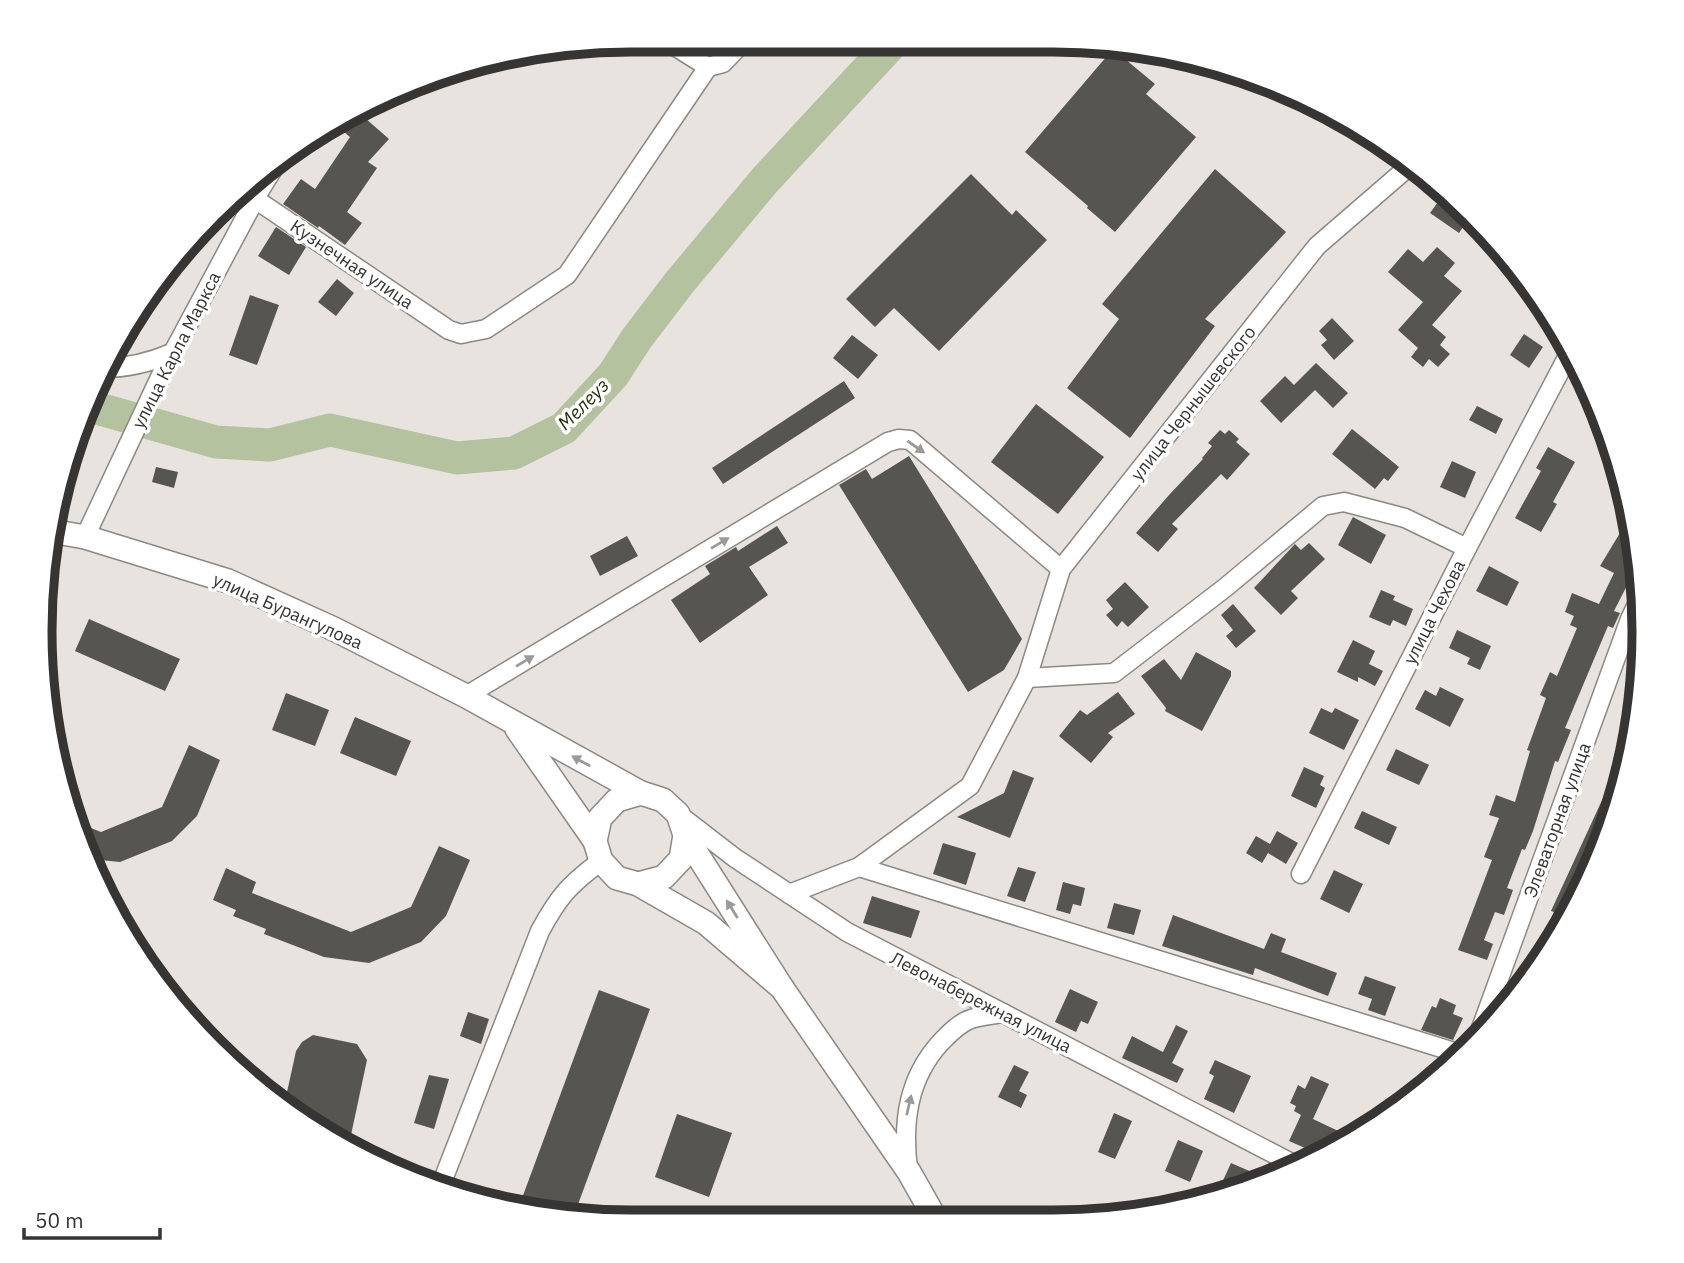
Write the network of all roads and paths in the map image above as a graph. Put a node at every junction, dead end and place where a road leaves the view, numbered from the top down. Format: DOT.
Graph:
graph roads {
  1 [pos="684,52"];
  2 [pos="734,52"];
  3 [pos="708,67"];
  4 [pos="1404,171"];
  5 [pos="255,192"];
  6 [pos="172,353"];
  7 [pos="1565,362"];
  8 [pos="116,368"];
  9 [pos="61,533"];
  10 [pos="85,537"];
  11 [pos="1467,548"];
  12 [pos="1062,569"];
  13 [pos="1631,617"];
  14 [pos="1027,678"];
  15 [pos="466,696"];
  16 [pos="513,723"];
  17 [pos="641,793"];
  18 [pos="682,824"];
  19 [pos="598,851"];
  20 [pos="859,867"];
  21 [pos="1301,874"];
  22 [pos="638,884"];
  23 [pos="789,894"];
  24 [pos="782,988"];
  25 [pos="1003,1013"];
  26 [pos="1486,1016"];
  27 [pos="1451,1051"];
  28 [pos="1287,1161"];
  29 [pos="909,1172"];
  30 [pos="443,1179"];
  31 [pos="930,1210"];
  1 -- 3 [label="street"];
  2 -- 3 [label="street"];
  3 -- 5 [label="street, Кузнечная улица"];
  4 -- 12 [label="street, улица Чернышевского"];
  5 -- 6 [label="street, улица Карла Маркса"];
  6 -- 8 [label="street"];
  6 -- 10 [label="street, улица Карла Маркса"];
  7 -- 11 [label="street, улица Чехова"];
  9 -- 10 [label="main road, улица Бурангулова"];
  10 -- 15 [label="main road, улица Бурангулова"];
  11 -- 14 [label="street"];
  11 -- 21 [label="street, улица Чехова"];
  12 -- 14 [label="street, улица Чернышевского"];
  15 -- 12 [label="street, one-way"];
  13 -- 26 [label="street, Элеваторная улица"];
  14 -- 20 [label="street, улица Чернышевского"];
  15 -- 16 [label="main road, улица Бурангулова"];
  17 -- 16 [label="main road, улица Бурангулова, one-way"];
  16 -- 19 [label="main road, улица Бурангулова"];
  17 -- 18 [label="main road, улица Бурангулова"];
  17 -- 19 [label="main road"];
  18 -- 22 [label="main road"];
  18 -- 23 [label="street, Левонабережная улица"];
  24 -- 18 [label="main road, улица Бурангулова, one-way"];
  19 -- 22 [label="main road, улица Бурангулова"];
  19 -- 30 [label="street"];
  20 -- 23 [label="street, улица Чернышевского"];
  20 -- 27 [label="street"];
  22 -- 24 [label="main road, улица Бурангулова"];
  23 -- 25 [label="street, Левонабережная улица"];
  24 -- 29 [label="main road"];
  25 -- 28 [label="street, Левонабережная улица"];
  29 -- 25 [label="street, one-way"];
  29 -- 31 [label="main road"];
}
